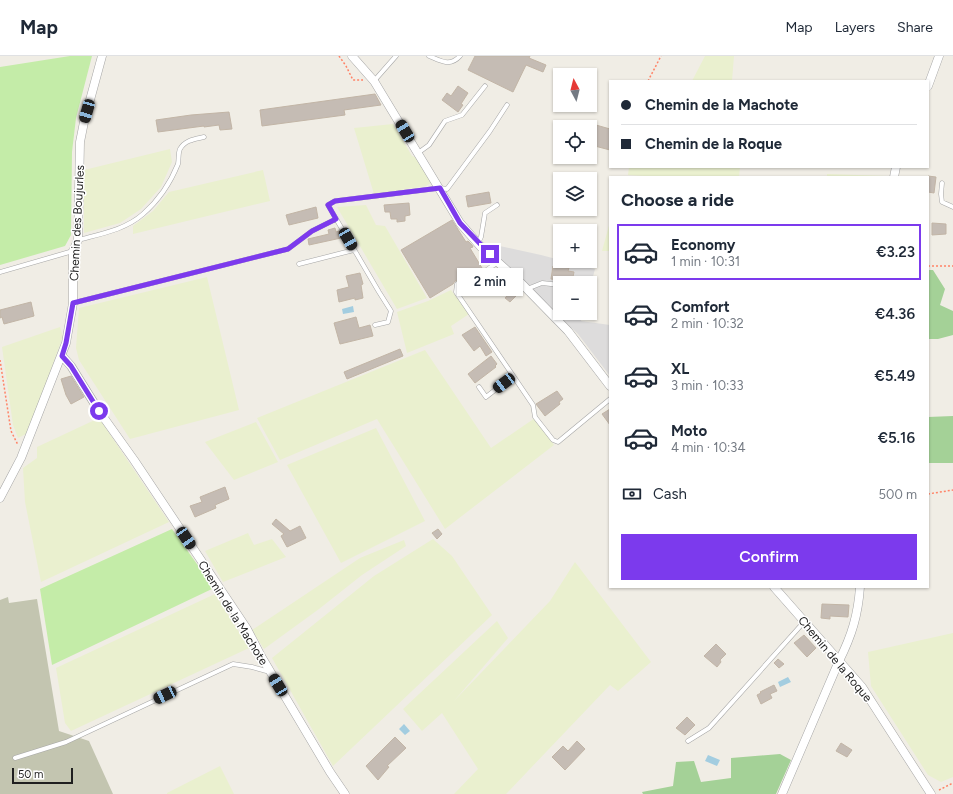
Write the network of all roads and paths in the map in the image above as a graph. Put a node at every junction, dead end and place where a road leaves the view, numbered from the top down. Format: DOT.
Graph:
graph roads {
  1 [pos="102,56"];
  2 [pos="339,56"];
  3 [pos="352,56"];
  4 [pos="396,56"];
  5 [pos="429,56"];
  6 [pos="460,56"];
  7 [pos="661,56"];
  8 [pos="939,56"];
  9 [pos="372,78"];
  10 [pos="649,80"];
  11 [pos="929,83"];
  12 [pos="485,86"];
  13 [pos="507,105"];
  14 [pos="204,137"];
  15 [pos="418,153"];
  16 [pos="942,183"];
  17 [pos="440,188"];
  18 [pos="497,205"];
  19 [pos="953,207"];
  20 [pos="336,219"];
  21 [pos="78,240"];
  22 [pos="478,243"];
  23 [pos="354,250"];
  24 [pos="73,251"];
  25 [pos="498,262"];
  26 [pos="299,264"];
  27 [pos="929,266"];
  28 [pos="953,266"];
  29 [pos="0,272"];
  30 [pos="553,284"];
  31 [pos="526,289"];
  32 [pos="73,303"];
  33 [pos="376,326"];
  34 [pos="62,356"];
  35 [pos="0,360"];
  36 [pos="514,376"];
  37 [pos="609,385"];
  38 [pos="479,387"];
  39 [pos="609,400"];
  40 [pos="22,456"];
  41 [pos="953,490"];
  42 [pos="929,494"];
  43 [pos="0,498"];
  44 [pos="775,588"];
  45 [pos="860,588"];
  46 [pos="804,621"];
  47 [pos="840,661"];
  48 [pos="271,672"];
  49 [pos="688,741"];
  50 [pos="15,758"];
  51 [pos="953,783"];
  52 [pos="345,794"];
  53 [pos="782,794"];
  54 [pos="931,794"];
  1 -- 21 [label="street, Chemin des Boujurles"];
  2 -- 9 [label="path"];
  3 -- 9 [label="street"];
  4 -- 9 [label="lane"];
  5 -- 6 [label="lane"];
  7 -- 10 [label="path"];
  8 -- 11 [label="street"];
  9 -- 15 [label="street"];
  12 -- 15 [label="lane"];
  13 -- 17 [label="lane"];
  14 -- 21 [label="lane"];
  15 -- 17 [label="street"];
  16 -- 19 [label="lane"];
  17 -- 20 [label="lane"];
  17 -- 22 [label="street"];
  18 -- 22 [label="lane"];
  20 -- 23 [label="lane"];
  20 -- 32 [label="lane"];
  21 -- 24 [label="street, Chemin des Boujurles"];
  22 -- 25 [label="street"];
  23 -- 26 [label="lane"];
  23 -- 33 [label="lane"];
  24 -- 29 [label="lane"];
  24 -- 32 [label="street, Chemin des Boujurles"];
  25 -- 31 [label="street"];
  25 -- 36 [label="lane"];
  27 -- 28 [label="path"];
  30 -- 31 [label="lane"];
  31 -- 37 [label="street"];
  32 -- 34 [label="street, Chemin des Boujurles"];
  34 -- 40 [label="street, Chemin des Boujurles"];
  34 -- 48 [label="street, Chemin de la Machote"];
  35 -- 40 [label="path"];
  36 -- 38 [label="lane"];
  36 -- 39 [label="lane"];
  40 -- 43 [label="street, Chemin des Boujurles"];
  41 -- 42 [label="path"];
  44 -- 46 [label="street, Chemin de la Roque"];
  45 -- 47 [label="street"];
  46 -- 47 [label="street, Chemin de la Roque"];
  46 -- 49 [label="lane"];
  47 -- 53 [label="street"];
  47 -- 54 [label="street, Chemin de la Roque"];
  48 -- 50 [label="lane"];
  48 -- 52 [label="street, Chemin de la Machote"];
  51 -- 54 [label="path"];
}
